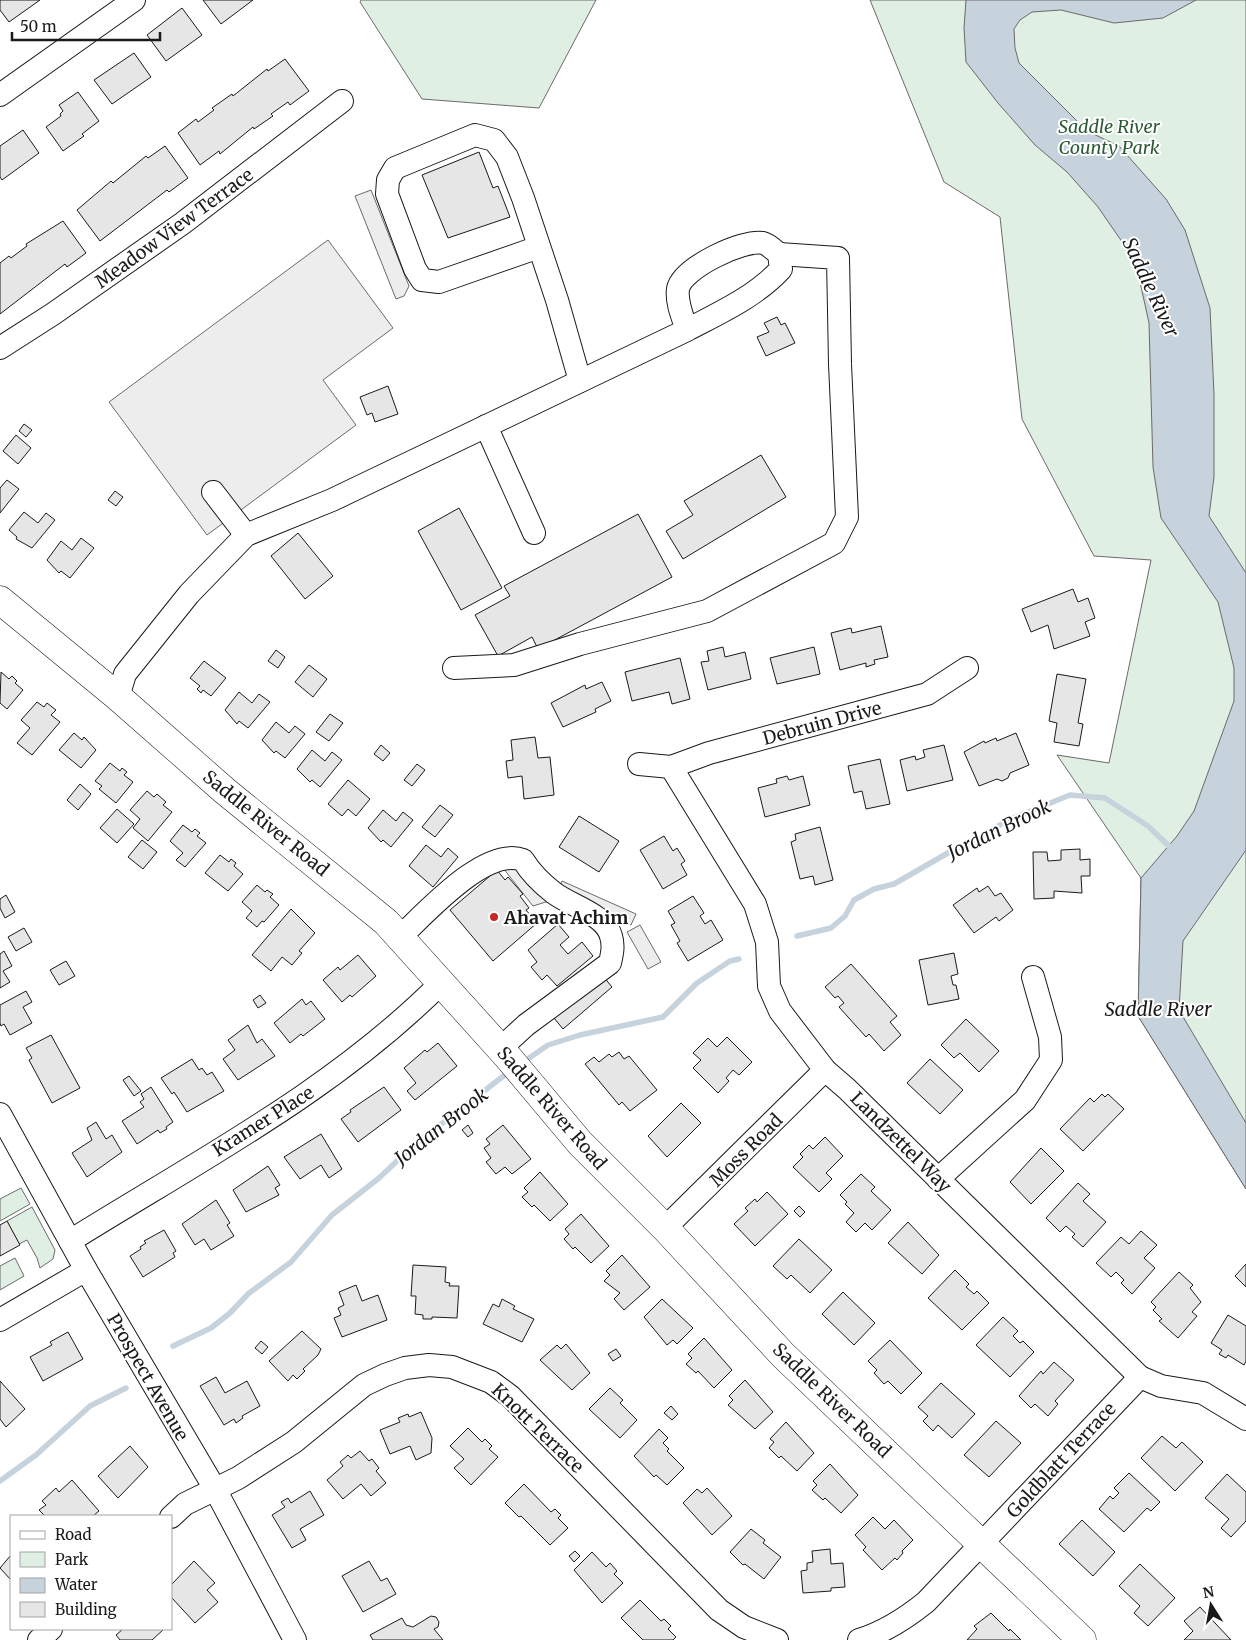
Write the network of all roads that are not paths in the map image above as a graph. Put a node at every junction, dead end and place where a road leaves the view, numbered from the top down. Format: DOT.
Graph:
graph roads {
  1 [pos="134,0"];
  2 [pos="0,95"];
  3 [pos="342,101"];
  4 [pos="539,247"];
  5 [pos="779,254"];
  6 [pos="687,330"];
  7 [pos="0,348"];
  8 [pos="580,380"];
  9 [pos="486,426"];
  10 [pos="213,492"];
  11 [pos="534,533"];
  12 [pos="246,534"];
  13 [pos="0,600"];
  14 [pos="454,668"];
  15 [pos="966,668"];
  16 [pos="118,697"];
  17 [pos="639,764"];
  18 [pos="671,767"];
  19 [pos="400,937"];
  20 [pos="1033,977"];
  21 [pos="442,982"];
  22 [pos="504,1052"];
  23 [pos="825,1070"];
  24 [pos="0,1114"];
  25 [pos="938,1179"];
  26 [pos="666,1228"];
  27 [pos="70,1241"];
  28 [pos="86,1270"];
  29 [pos="0,1320"];
  30 [pos="1140,1377"];
  31 [pos="1246,1419"];
  32 [pos="215,1489"];
  33 [pos="172,1516"];
  34 [pos="982,1544"];
  35 [pos="50,1630"];
  36 [pos="739,1634"];
  37 [pos="39,1640"];
  38 [pos="295,1640"];
  39 [pos="777,1640"];
  40 [pos="859,1640"];
  41 [pos="1082,1640"];
  1 -- 2 [label="street"];
  3 -- 7 [label="street, Meadow View Terrace"];
  4 -- 4 [label="street"];
  4 -- 8 [label="street"];
  5 -- 6 [label="street"];
  5 -- 6 [label="street"];
  5 -- 14 [label="street"];
  6 -- 8 [label="street"];
  8 -- 9 [label="street"];
  9 -- 11 [label="street"];
  9 -- 12 [label="street"];
  10 -- 12 [label="street"];
  12 -- 16 [label="street"];
  13 -- 16 [label="main road, Saddle River Road"];
  15 -- 18 [label="street, Debruin Drive"];
  16 -- 19 [label="main road, Saddle River Road"];
  17 -- 18 [label="street"];
  18 -- 23 [label="street, Landzettel Way"];
  19 -- 21 [label="main road, Saddle River Road"];
  19 -- 22 [label="street"];
  20 -- 25 [label="street"];
  21 -- 22 [label="main road, Saddle River Road"];
  21 -- 27 [label="street, Kramer Place"];
  22 -- 26 [label="main road, Saddle River Road"];
  23 -- 25 [label="street, Landzettel Way"];
  23 -- 26 [label="street, Moss Road"];
  24 -- 27 [label="street, Prospect Avenue"];
  25 -- 30 [label="street, Landzettel Way"];
  26 -- 34 [label="main road, Saddle River Road"];
  27 -- 28 [label="street, Prospect Avenue"];
  28 -- 29 [label="street"];
  28 -- 32 [label="street, Prospect Avenue"];
  30 -- 31 [label="street, Landzettel Way"];
  30 -- 34 [label="street, Goldblatt Terrace"];
  32 -- 33 [label="street, Knott Terrace"];
  32 -- 36 [label="street, Knott Terrace"];
  32 -- 38 [label="street, Prospect Avenue"];
  34 -- 40 [label="street"];
  34 -- 41 [label="main road, Saddle River Road"];
  35 -- 37 [label="street"];
  36 -- 39 [label="street, Knott Terrace"];
}
